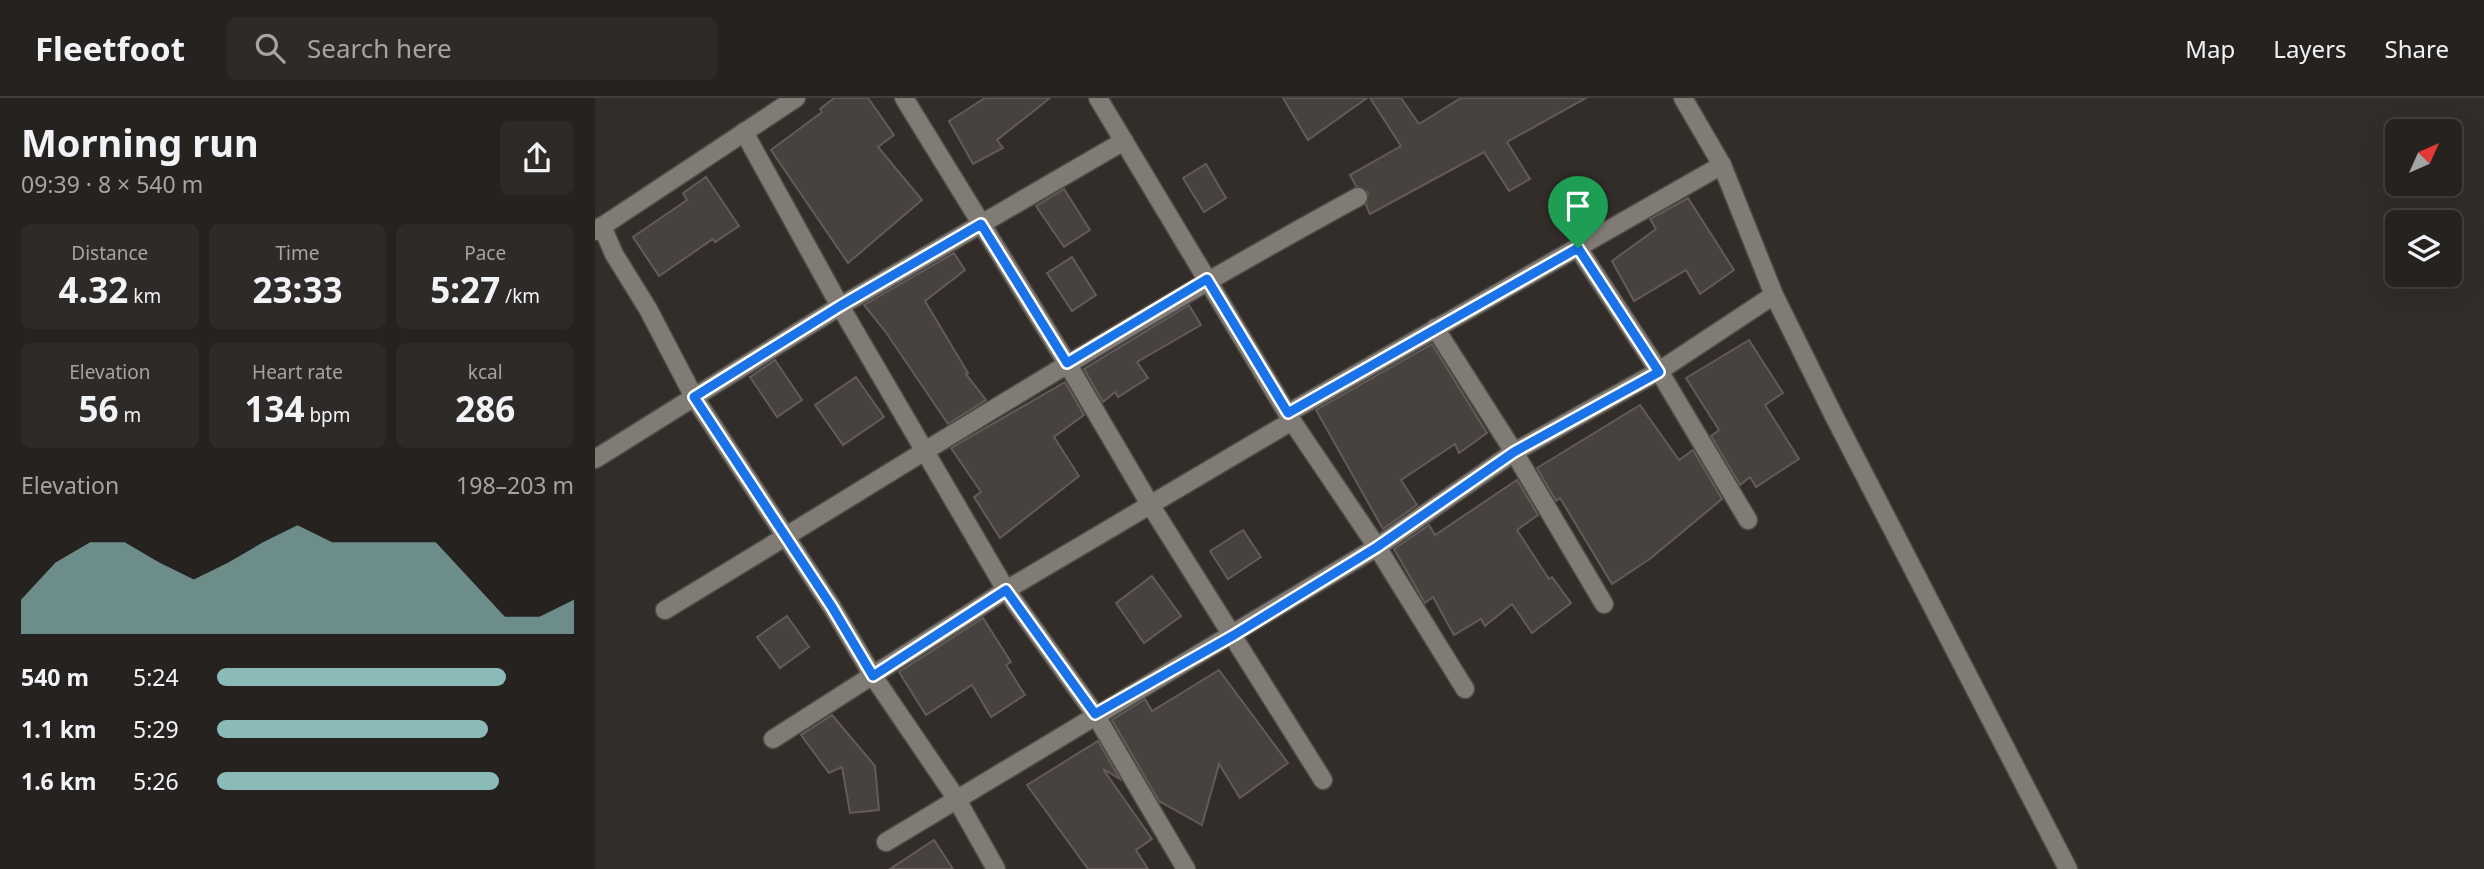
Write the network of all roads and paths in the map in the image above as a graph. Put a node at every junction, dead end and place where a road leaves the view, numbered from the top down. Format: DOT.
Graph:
graph roads {
  1 [pos="796,98"];
  2 [pos="904,98"];
  3 [pos="1098,98"];
  4 [pos="1683,98"];
  5 [pos="744,132"];
  6 [pos="1124,141"];
  7 [pos="1722,165"];
  8 [pos="1358,197"];
  9 [pos="981,224"];
  10 [pos="599,229"];
  11 [pos="1578,248"];
  12 [pos="1207,279"];
  13 [pos="1774,295"];
  14 [pos="840,306"];
  15 [pos="1436,328"];
  16 [pos="1067,363"];
  17 [pos="1659,372"];
  18 [pos="694,397"];
  19 [pos="1290,417"];
  20 [pos="925,448"];
  21 [pos="1514,452"];
  22 [pos="595,459"];
  23 [pos="1150,506"];
  24 [pos="1748,520"];
  25 [pos="786,537"];
  26 [pos="1377,547"];
  27 [pos="1006,590"];
  28 [pos="1604,604"];
  29 [pos="664,610"];
  30 [pos="1234,635"];
  31 [pos="873,676"];
  32 [pos="1465,689"];
  33 [pos="1095,714"];
  34 [pos="773,740"];
  35 [pos="1323,780"];
  36 [pos="956,798"];
  37 [pos="886,842"];
  38 [pos="996,869"];
  39 [pos="1186,869"];
  40 [pos="2068,869"];
  1 -- 5 [label="street"];
  2 -- 9 [label="street"];
  3 -- 6 [label="street"];
  4 -- 7 [label="street"];
  5 -- 10 [label="street"];
  5 -- 14 [label="street"];
  6 -- 9 [label="street"];
  6 -- 12 [label="street"];
  7 -- 11 [label="street"];
  7 -- 13 [label="street"];
  8 -- 12 [label="street"];
  9 -- 14 [label="street"];
  9 -- 16 [label="street"];
  10 -- 18 [label="street"];
  11 -- 15 [label="street"];
  11 -- 17 [label="street"];
  12 -- 16 [label="street"];
  12 -- 19 [label="street"];
  13 -- 17 [label="street"];
  13 -- 40 [label="street"];
  14 -- 18 [label="street"];
  14 -- 20 [label="street"];
  15 -- 19 [label="street"];
  15 -- 21 [label="street"];
  16 -- 20 [label="street"];
  16 -- 23 [label="street"];
  17 -- 21 [label="street"];
  17 -- 24 [label="street"];
  18 -- 22 [label="street"];
  18 -- 25 [label="street"];
  19 -- 23 [label="street"];
  19 -- 26 [label="street"];
  20 -- 25 [label="street"];
  20 -- 27 [label="street"];
  21 -- 26 [label="street"];
  21 -- 28 [label="street"];
  23 -- 27 [label="street"];
  23 -- 30 [label="street"];
  25 -- 29 [label="street"];
  25 -- 31 [label="street"];
  26 -- 30 [label="street"];
  26 -- 32 [label="street"];
  27 -- 31 [label="street"];
  27 -- 33 [label="street"];
  30 -- 33 [label="street"];
  30 -- 35 [label="street"];
  31 -- 34 [label="street"];
  31 -- 36 [label="street"];
  33 -- 36 [label="street"];
  33 -- 39 [label="street"];
  36 -- 37 [label="street"];
  36 -- 38 [label="street"];
}
